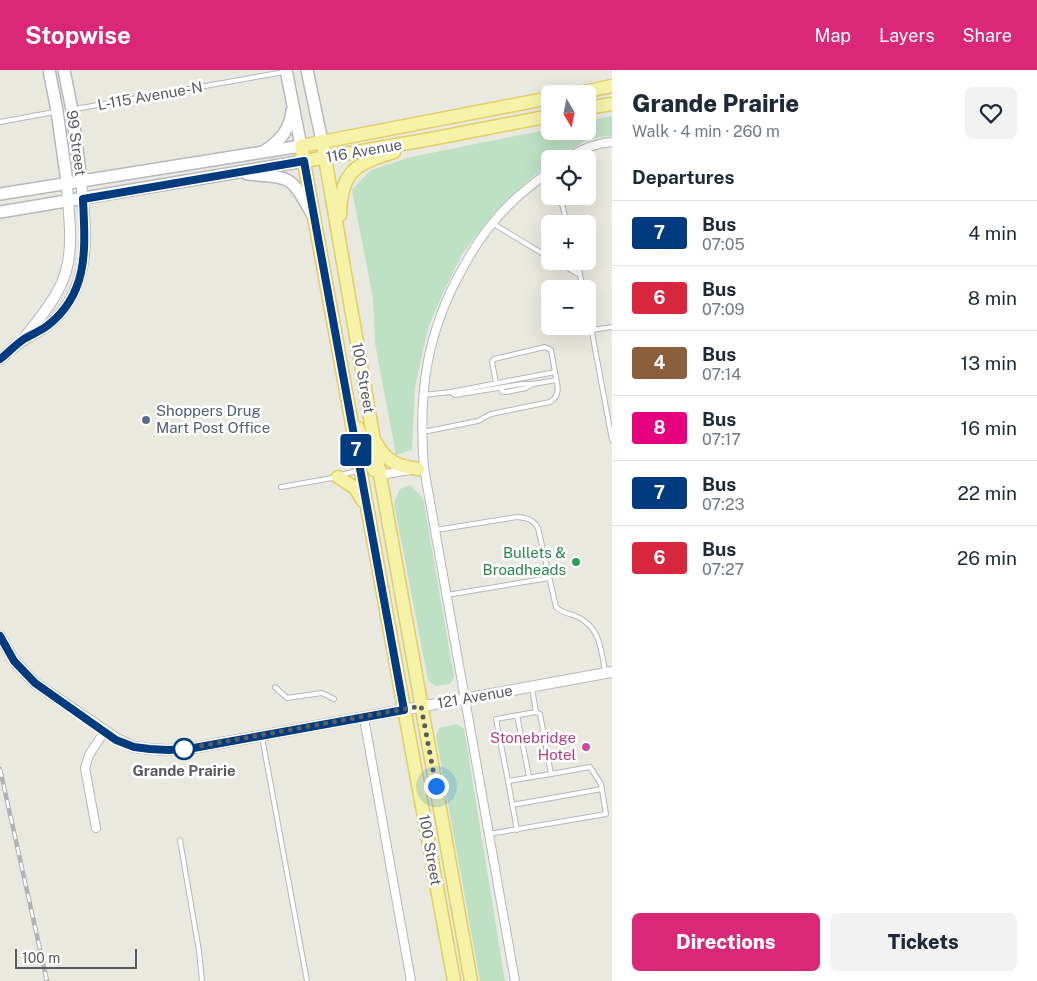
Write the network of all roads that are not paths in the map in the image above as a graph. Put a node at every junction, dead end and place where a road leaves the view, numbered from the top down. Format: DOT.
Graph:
graph roads {
  1 [pos="49,70"];
  2 [pos="64,70"];
  3 [pos="307,70"];
  4 [pos="287,71"];
  5 [pos="612,86"];
  6 [pos="596,89"];
  7 [pos="292,99"];
  8 [pos="541,100"];
  9 [pos="612,104"];
  10 [pos="596,107"];
  11 [pos="72,110"];
  12 [pos="57,111"];
  13 [pos="541,118"];
  14 [pos="0,122"];
  15 [pos="431,139"];
  16 [pos="322,141"];
  17 [pos="612,142"];
  18 [pos="301,146"];
  19 [pos="584,149"];
  20 [pos="265,151"];
  21 [pos="325,158"];
  22 [pos="304,161"];
  23 [pos="230,172"];
  24 [pos="541,178"];
  25 [pos="81,180"];
  26 [pos="66,182"];
  27 [pos="0,194"];
  28 [pos="83,199"];
  29 [pos="68,201"];
  30 [pos="0,212"];
  31 [pos="313,216"];
  32 [pos="492,223"];
  33 [pos="338,240"];
  34 [pos="541,253"];
  35 [pos="570,270"];
  36 [pos="579,270"];
  37 [pos="580,276"];
  38 [pos="581,280"];
  39 [pos="612,327"];
  40 [pos="596,329"];
  41 [pos="593,335"];
  42 [pos="22,340"];
  43 [pos="0,359"];
  44 [pos="555,372"];
  45 [pos="556,380"];
  46 [pos="496,383"];
  47 [pos="451,392"];
  48 [pos="423,395"];
  49 [pos="347,400"];
  50 [pos="422,432"];
  51 [pos="612,440"];
  52 [pos="375,441"];
  53 [pos="421,468"];
  54 [pos="360,470"];
  55 [pos="380,475"];
  56 [pos="338,477"];
  57 [pos="281,487"];
  58 [pos="366,506"];
  59 [pos="435,530"];
  60 [pos="394,554"];
  61 [pos="549,578"];
  62 [pos="446,595"];
  63 [pos="0,636"];
  64 [pos="609,673"];
  65 [pos="532,686"];
  66 [pos="275,687"];
  67 [pos="334,699"];
  68 [pos="464,699"];
  69 [pos="421,706"];
  70 [pos="404,710"];
  71 [pos="536,712"];
  72 [pos="517,715"];
  73 [pos="364,718"];
  74 [pos="104,732"];
  75 [pos="262,735"];
  76 [pos="551,774"];
  77 [pos="529,777"];
  78 [pos="508,781"];
  79 [pos="602,789"];
  80 [pos="512,805"];
  81 [pos="96,828"];
  82 [pos="517,830"];
  83 [pos="489,834"];
  84 [pos="180,840"];
  85 [pos="202,981"];
  86 [pos="306,981"];
  87 [pos="411,981"];
  88 [pos="454,981"];
  89 [pos="471,981"];
  90 [pos="515,981"];
  1 -- 12 [label="main road, 99 Street"];
  2 -- 11 [label="main road, 99 Street"];
  3 -- 16 [label="main road, 100 Street"];
  4 -- 7 [label="main road, 100 Street"];
  4 -- 11 [label="lane, L-115 Avenue-N"];
  5 -- 6 [label="main road"];
  7 -- 18 [label="main road, 100 Street"];
  7 -- 20 [label="main road"];
  8 -- 16 [label="main road, 116 Avenue"];
  9 -- 10 [label="main road"];
  11 -- 25 [label="main road, 99 Street"];
  12 -- 14 [label="lane"];
  12 -- 26 [label="main road, 99 Street"];
  13 -- 15 [label="main road, 116 Avenue"];
  15 -- 21 [label="main road, 116 Avenue"];
  15 -- 33 [label="main road"];
  16 -- 18 [label="main road, 116 Avenue"];
  16 -- 21 [label="main road, 100 Street"];
  17 -- 19 [label="street"];
  18 -- 20 [label="main road, 116 Avenue"];
  18 -- 22 [label="main road, 100 Street"];
  20 -- 25 [label="main road, 116 Avenue"];
  21 -- 22 [label="main road, 116 Avenue"];
  21 -- 33 [label="main road, 100 Street"];
  22 -- 23 [label="main road, 116 Avenue"];
  22 -- 31 [label="main road, 100 Street"];
  23 -- 28 [label="main road, 116 Avenue"];
  23 -- 31 [label="main road"];
  24 -- 32 [label="street"];
  25 -- 26 [label="main road, 116 Avenue"];
  25 -- 28 [label="street, 99 Street"];
  26 -- 27 [label="main road, 116 Avenue"];
  26 -- 29 [label="street, 99 Street"];
  28 -- 29 [label="main road, 116 Avenue"];
  28 -- 42 [label="street, 99 Street"];
  29 -- 30 [label="main road, 116 Avenue"];
  29 -- 42 [label="street, 99 Street"];
  31 -- 49 [label="main road, 100 Street"];
  32 -- 34 [label="lane"];
  32 -- 48 [label="street"];
  33 -- 52 [label="main road, 100 Street"];
  35 -- 37 [label="lane"];
  36 -- 37 [label="lane"];
  37 -- 38 [label="lane"];
  39 -- 40 [label="lane"];
  41 -- 51 [label="lane"];
  42 -- 43 [label="street, 99 Street"];
  44 -- 45 [label="lane"];
  44 -- 46 [label="lane"];
  44 -- 46 [label="lane"];
  45 -- 47 [label="lane"];
  45 -- 50 [label="lane"];
  46 -- 47 [label="lane"];
  47 -- 48 [label="lane"];
  48 -- 50 [label="street"];
  49 -- 54 [label="main road, 100 Street"];
  49 -- 55 [label="main road"];
  50 -- 53 [label="street"];
  52 -- 53 [label="main road"];
  52 -- 55 [label="main road, 100 Street"];
  53 -- 55 [label="street"];
  53 -- 59 [label="street"];
  54 -- 56 [label="lane"];
  54 -- 58 [label="main road, 100 Street"];
  54 -- 60 [label="main road"];
  55 -- 60 [label="main road, 100 Street"];
  56 -- 57 [label="lane"];
  56 -- 58 [label="main road"];
  58 -- 70 [label="main road, 100 Street"];
  59 -- 61 [label="lane"];
  59 -- 62 [label="street"];
  60 -- 69 [label="main road, 100 Street"];
  61 -- 62 [label="lane"];
  61 -- 64 [label="lane"];
  62 -- 68 [label="street"];
  63 -- 74 [label="street"];
  64 -- 65 [label="street, 121 Avenue"];
  65 -- 68 [label="street, 121 Avenue"];
  65 -- 71 [label="lane"];
  66 -- 67 [label="lane"];
  68 -- 69 [label="street, 121 Avenue"];
  68 -- 83 [label="street"];
  69 -- 70 [label="street, 121 Avenue"];
  69 -- 89 [label="main road, 100 Street"];
  70 -- 73 [label="street, 121 Avenue"];
  70 -- 88 [label="main road, 100 Street"];
  71 -- 72 [label="lane"];
  71 -- 76 [label="lane"];
  72 -- 77 [label="lane"];
  72 -- 78 [label="lane"];
  73 -- 75 [label="street, 121 Avenue"];
  73 -- 87 [label="street"];
  74 -- 75 [label="street, 121 Avenue"];
  74 -- 81 [label="street"];
  75 -- 86 [label="lane"];
  76 -- 77 [label="lane"];
  76 -- 79 [label="lane"];
  77 -- 78 [label="lane"];
  78 -- 80 [label="lane"];
  79 -- 80 [label="lane"];
  79 -- 82 [label="lane"];
  80 -- 82 [label="lane"];
  82 -- 83 [label="lane"];
  83 -- 90 [label="street"];
  84 -- 85 [label="lane"];
}
